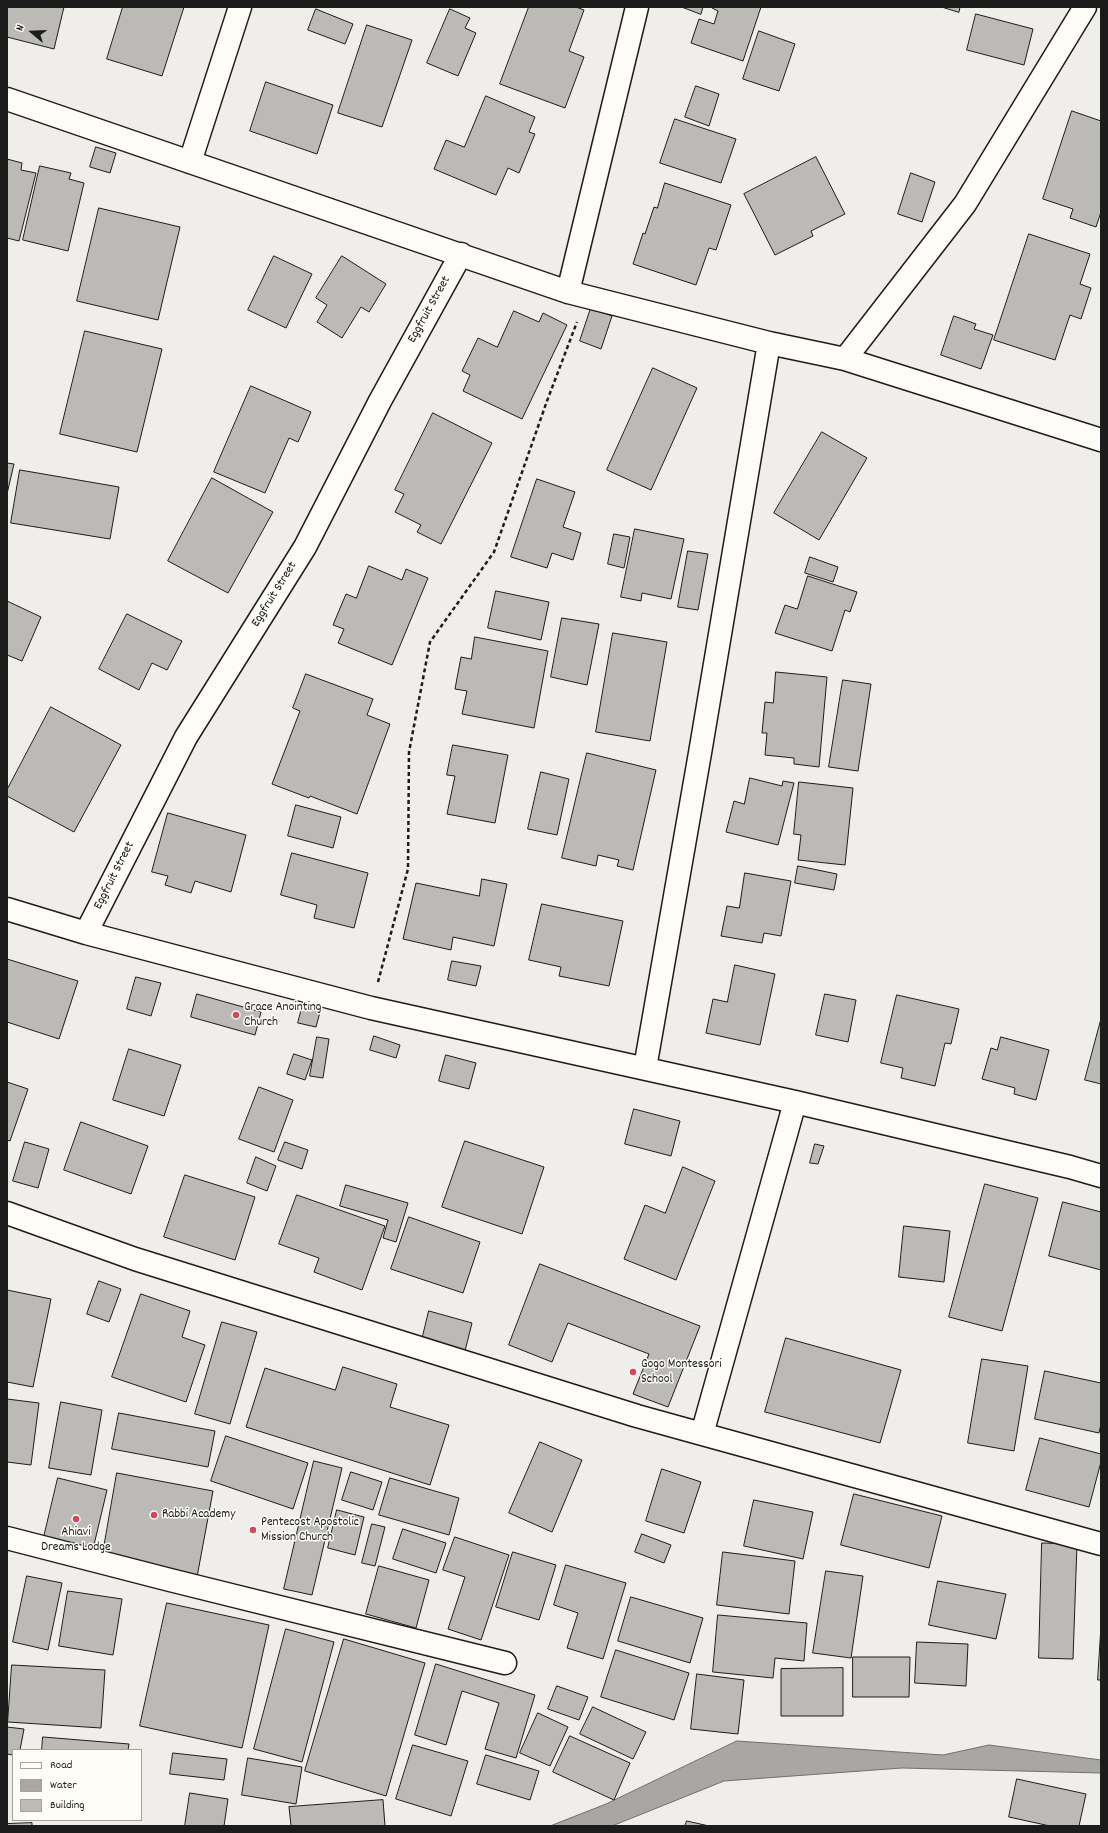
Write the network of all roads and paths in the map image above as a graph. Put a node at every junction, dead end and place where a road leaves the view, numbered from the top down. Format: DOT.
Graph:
graph roads {
  1 [pos="240,7"];
  2 [pos="637,7"];
  3 [pos="1086,7"];
  4 [pos="7,99"];
  5 [pos="190,162"];
  6 [pos="461,254"];
  7 [pos="578,294"];
  8 [pos="768,343"];
  9 [pos="845,359"];
  10 [pos="1101,440"];
  11 [pos="7,909"];
  12 [pos="86,933"];
  13 [pos="371,1008"];
  14 [pos="645,1068"];
  15 [pos="795,1102"];
  16 [pos="1101,1176"];
  17 [pos="7,1214"];
  18 [pos="702,1434"];
  19 [pos="7,1538"];
  20 [pos="1101,1544"];
  21 [pos="506,1663"];
  1 -- 5 [label="street"];
  2 -- 7 [label="street"];
  3 -- 9 [label="street"];
  4 -- 5 [label="street"];
  5 -- 6 [label="street"];
  6 -- 7 [label="street"];
  6 -- 12 [label="street, Eggfruit Street"];
  7 -- 8 [label="street"];
  7 -- 13 [label="path"];
  8 -- 9 [label="street"];
  8 -- 14 [label="street"];
  9 -- 10 [label="street"];
  11 -- 12 [label="street"];
  12 -- 13 [label="street"];
  13 -- 14 [label="street"];
  14 -- 15 [label="street"];
  15 -- 16 [label="street"];
  15 -- 18 [label="street"];
  17 -- 18 [label="street"];
  18 -- 20 [label="street"];
  19 -- 21 [label="street"];
}
